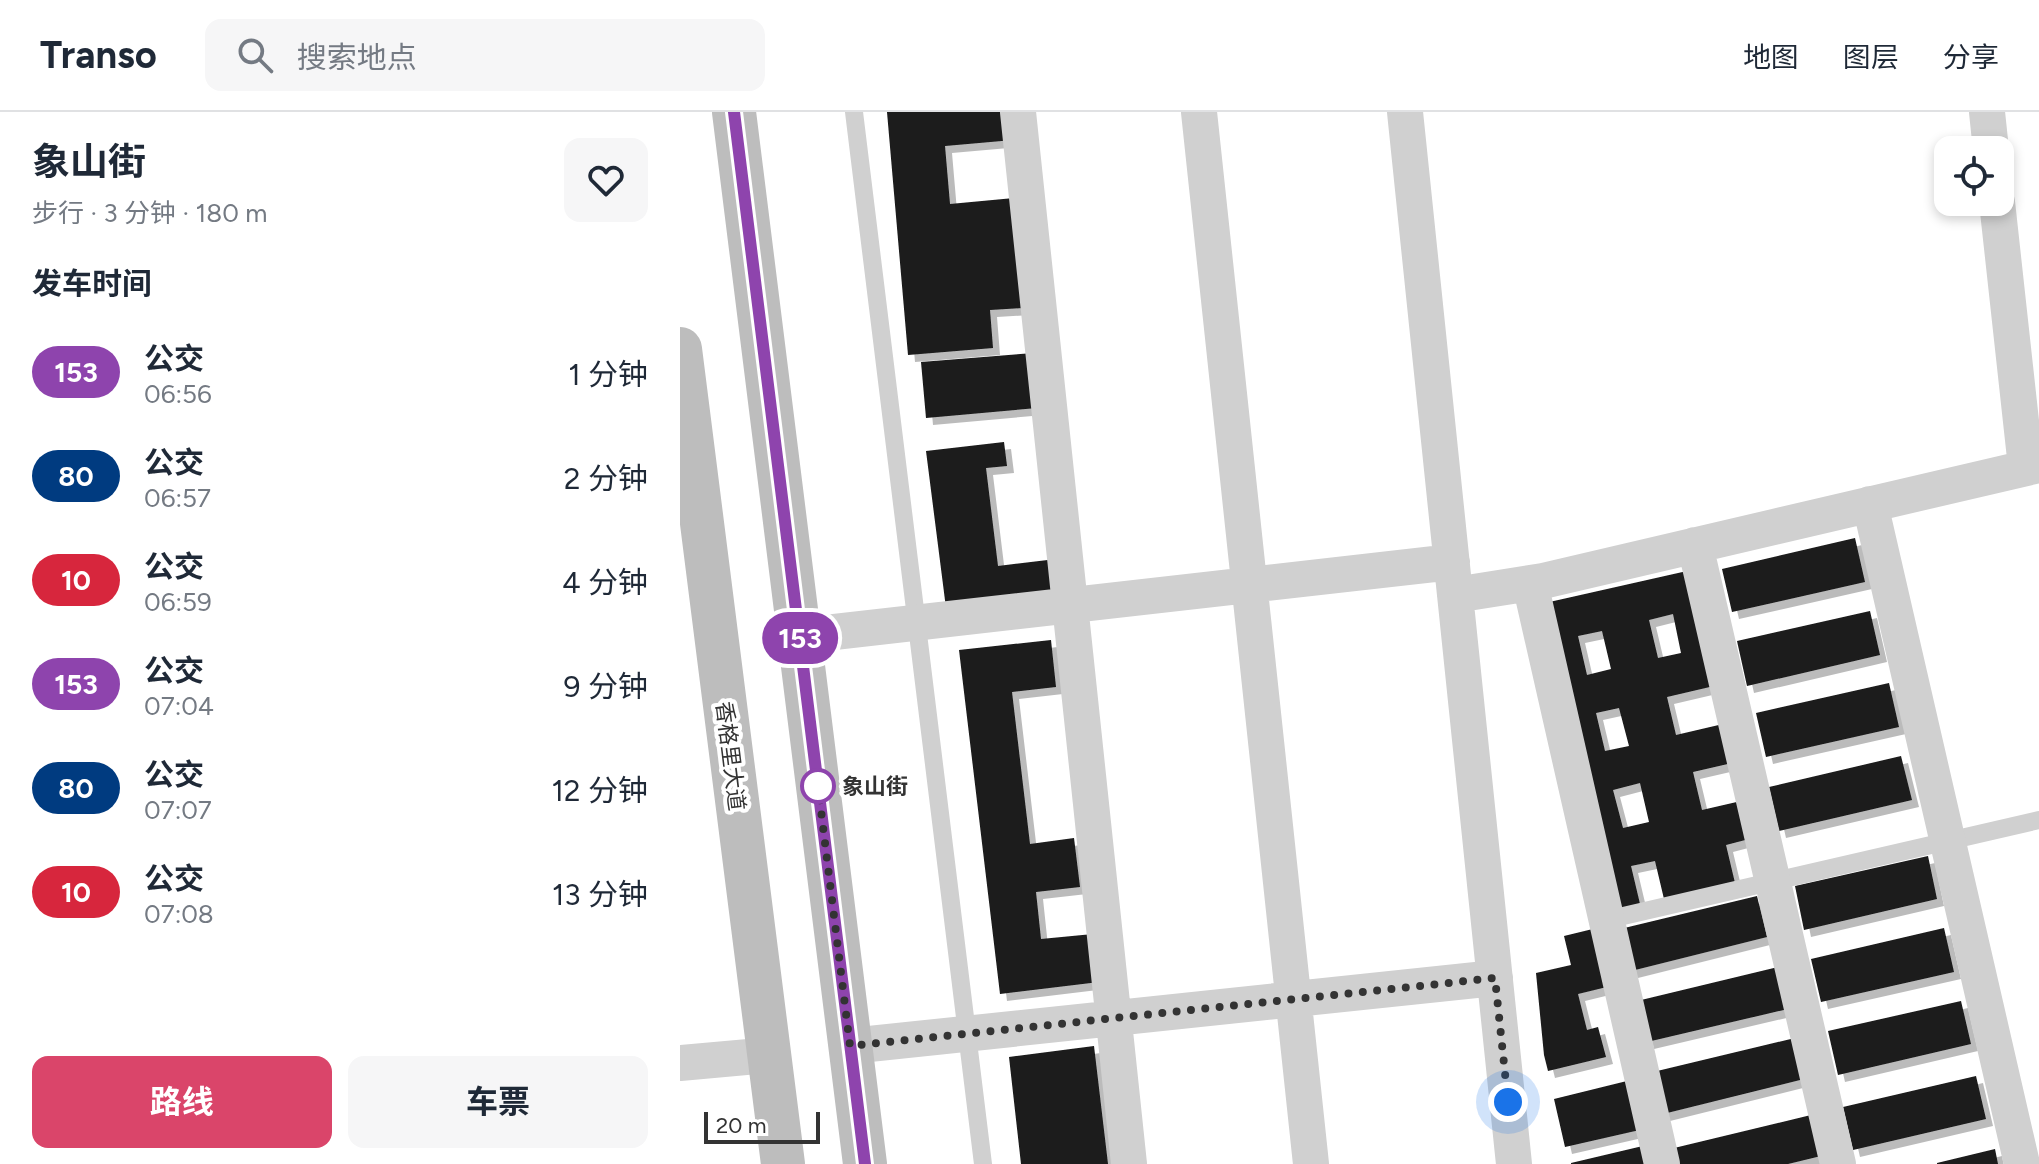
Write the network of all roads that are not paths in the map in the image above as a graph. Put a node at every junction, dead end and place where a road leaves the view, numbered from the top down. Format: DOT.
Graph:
graph roads {
  1 [pos="734,112"];
  2 [pos="854,112"];
  3 [pos="1018,112"];
  4 [pos="1199,112"];
  5 [pos="1405,112"];
  6 [pos="1987,112"];
  7 [pos="1990,136"];
  8 [pos="1999,216"];
  9 [pos="680,349"];
  10 [pos="2036,466"];
  11 [pos="1870,504"];
  12 [pos="1695,545"];
  13 [pos="1454,579"];
  14 [pos="1530,583"];
  15 [pos="1250,585"];
  16 [pos="1070,605"];
  17 [pos="917,622"];
  18 [pos="799,636"];
  19 [pos="2039,820"];
  20 [pos="1948,841"];
  21 [pos="1773,882"];
  22 [pos="1606,920"];
  23 [pos="1495,978"];
  24 [pos="1293,999"];
  25 [pos="1113,1018"];
  26 [pos="967,1033"];
  27 [pos="850,1046"];
  28 [pos="769,1055"];
  29 [pos="680,1063"];
  30 [pos="783,1164"];
  31 [pos="865,1164"];
  32 [pos="983,1164"];
  33 [pos="1129,1164"];
  34 [pos="1311,1164"];
  35 [pos="1514,1164"];
  36 [pos="1662,1164"];
  37 [pos="1838,1164"];
  38 [pos="2022,1164"];
  1 -- 18 [label="main road"];
  2 -- 17 [label="lane"];
  3 -- 16 [label="street"];
  4 -- 15 [label="street"];
  5 -- 13 [label="street"];
  6 -- 7 [label="street"];
  8 -- 10 [label="street"];
  9 -- 28 [label="main road, 香格里大道"];
  10 -- 11 [label="street"];
  11 -- 12 [label="street"];
  11 -- 20 [label="street"];
  12 -- 14 [label="street"];
  12 -- 21 [label="street"];
  13 -- 14 [label="street"];
  13 -- 15 [label="street"];
  13 -- 23 [label="street"];
  14 -- 22 [label="street"];
  15 -- 16 [label="street"];
  15 -- 24 [label="street"];
  16 -- 17 [label="street"];
  16 -- 25 [label="street"];
  17 -- 18 [label="street"];
  17 -- 26 [label="lane"];
  18 -- 27 [label="main road"];
  19 -- 20 [label="lane"];
  20 -- 21 [label="lane"];
  20 -- 38 [label="street"];
  21 -- 22 [label="lane"];
  21 -- 37 [label="street"];
  22 -- 36 [label="street"];
  23 -- 24 [label="street"];
  23 -- 35 [label="street"];
  24 -- 25 [label="street"];
  24 -- 34 [label="street"];
  25 -- 26 [label="street"];
  25 -- 33 [label="street"];
  26 -- 27 [label="street"];
  26 -- 32 [label="lane"];
  27 -- 31 [label="main road"];
  28 -- 29 [label="street"];
  28 -- 30 [label="main road, 香格里大道"];
}
